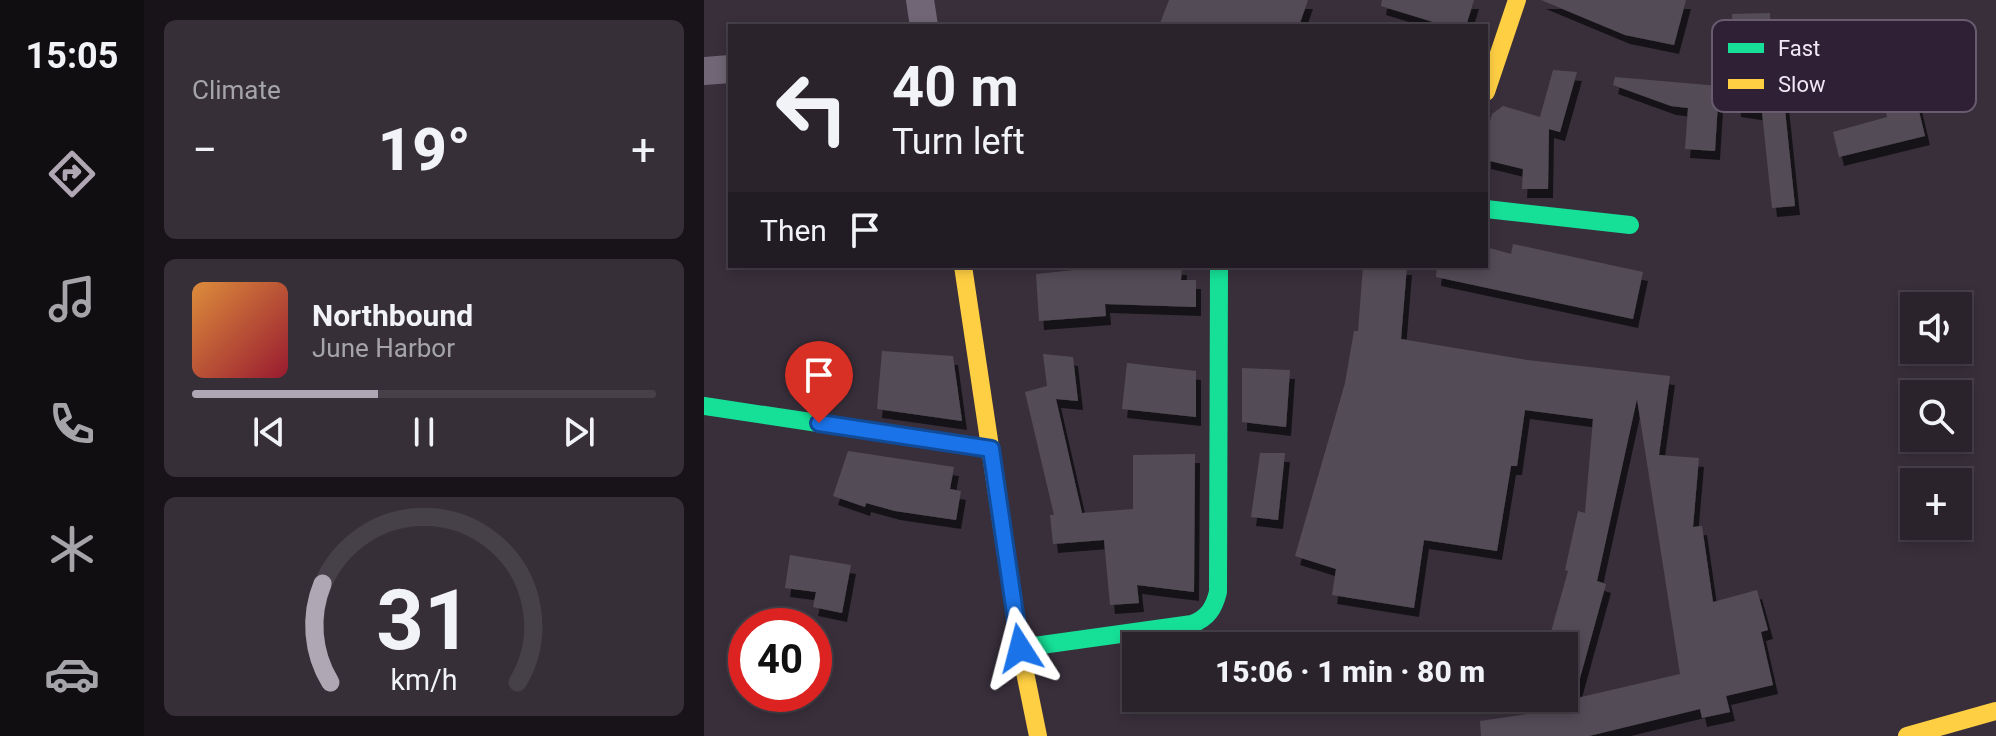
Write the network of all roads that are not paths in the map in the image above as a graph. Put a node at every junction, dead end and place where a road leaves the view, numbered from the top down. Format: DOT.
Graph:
graph roads {
  1 [pos="920,0"];
  2 [pos="1517,0"];
  3 [pos="924,24"];
  4 [pos="728,69"];
  5 [pos="704,71"];
  6 [pos="1488,86"];
  7 [pos="1488,209"];
  8 [pos="1630,225"];
  9 [pos="963,268"];
  10 [pos="1219,268"];
  11 [pos="704,406"];
  12 [pos="991,449"];
  13 [pos="1020,648"];
  14 [pos="1996,711"];
  15 [pos="1038,736"];
  16 [pos="1907,736"];
  1 -- 3 [label="street"];
  2 -- 6 [label="main road"];
  4 -- 5 [label="street"];
  7 -- 8 [label="main road"];
  9 -- 12 [label="main road"];
  10 -- 13 [label="main road"];
  11 -- 12 [label="main road"];
  12 -- 13 [label="main road"];
  13 -- 15 [label="main road"];
  14 -- 16 [label="main road"];
}
